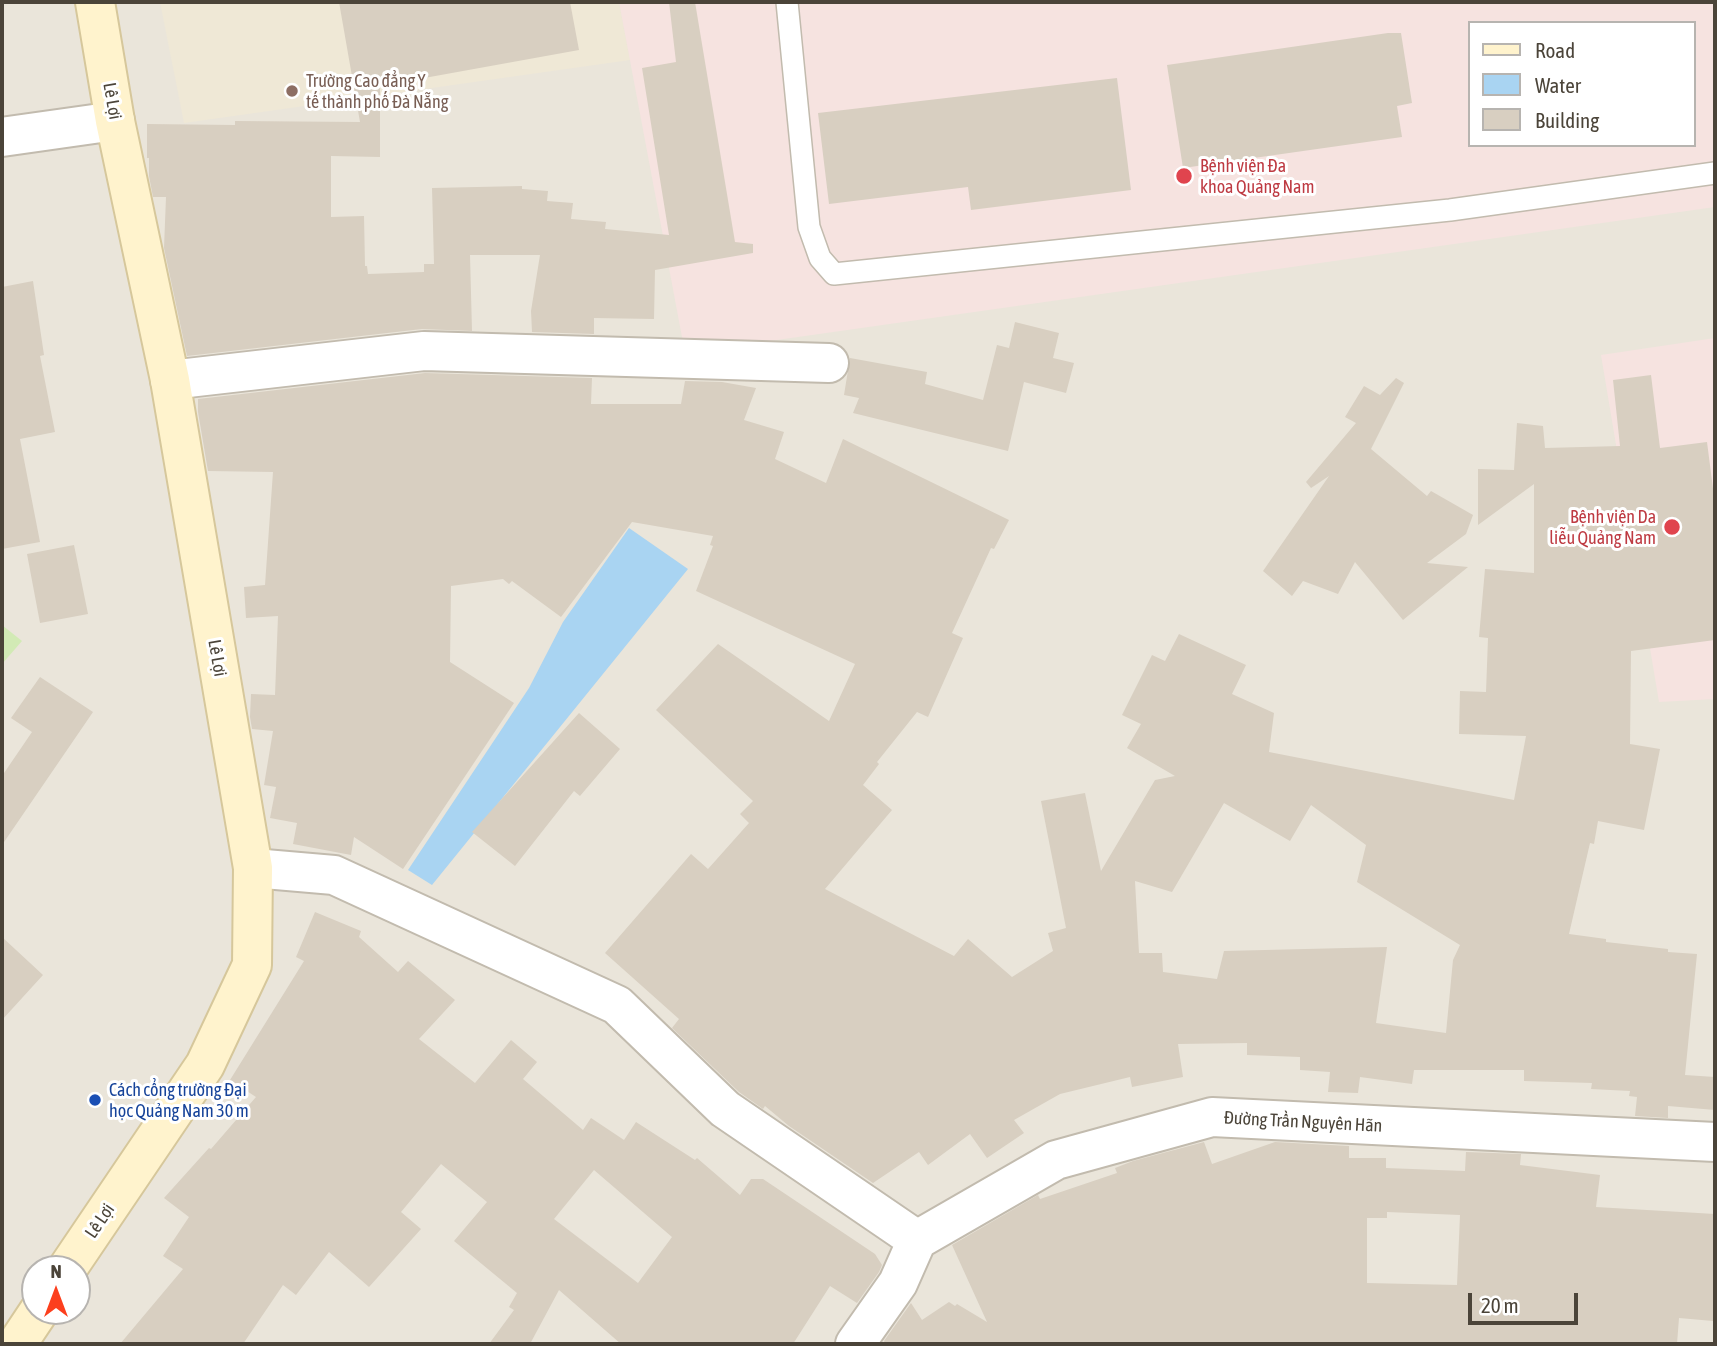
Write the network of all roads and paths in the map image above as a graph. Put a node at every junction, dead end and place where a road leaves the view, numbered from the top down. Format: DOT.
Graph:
graph roads {
  1 [pos="95,2"];
  2 [pos="787,2"];
  3 [pos="115,121"];
  4 [pos="2,137"];
  5 [pos="1715,173"];
  6 [pos="829,363"];
  7 [pos="170,380"];
  8 [pos="253,868"];
  9 [pos="1715,1142"];
  10 [pos="917,1240"];
  11 [pos="76,1255"];
  12 [pos="29,1325"];
  13 [pos="2,1336"];
  14 [pos="15,1344"];
  15 [pos="855,1344"];
  1 -- 3 [label="street, Lê Lợi"];
  2 -- 5 [label="lane"];
  3 -- 4 [label="street"];
  3 -- 7 [label="street, Lê Lợi"];
  6 -- 7 [label="street"];
  7 -- 8 [label="street, Lê Lợi"];
  8 -- 10 [label="street"];
  8 -- 11 [label="street, Lê Lợi"];
  9 -- 10 [label="street, Đường Trần Nguyên Hãn"];
  10 -- 15 [label="street"];
  12 -- 14 [label="street"];
  13 -- 14 [label="street"];
}
